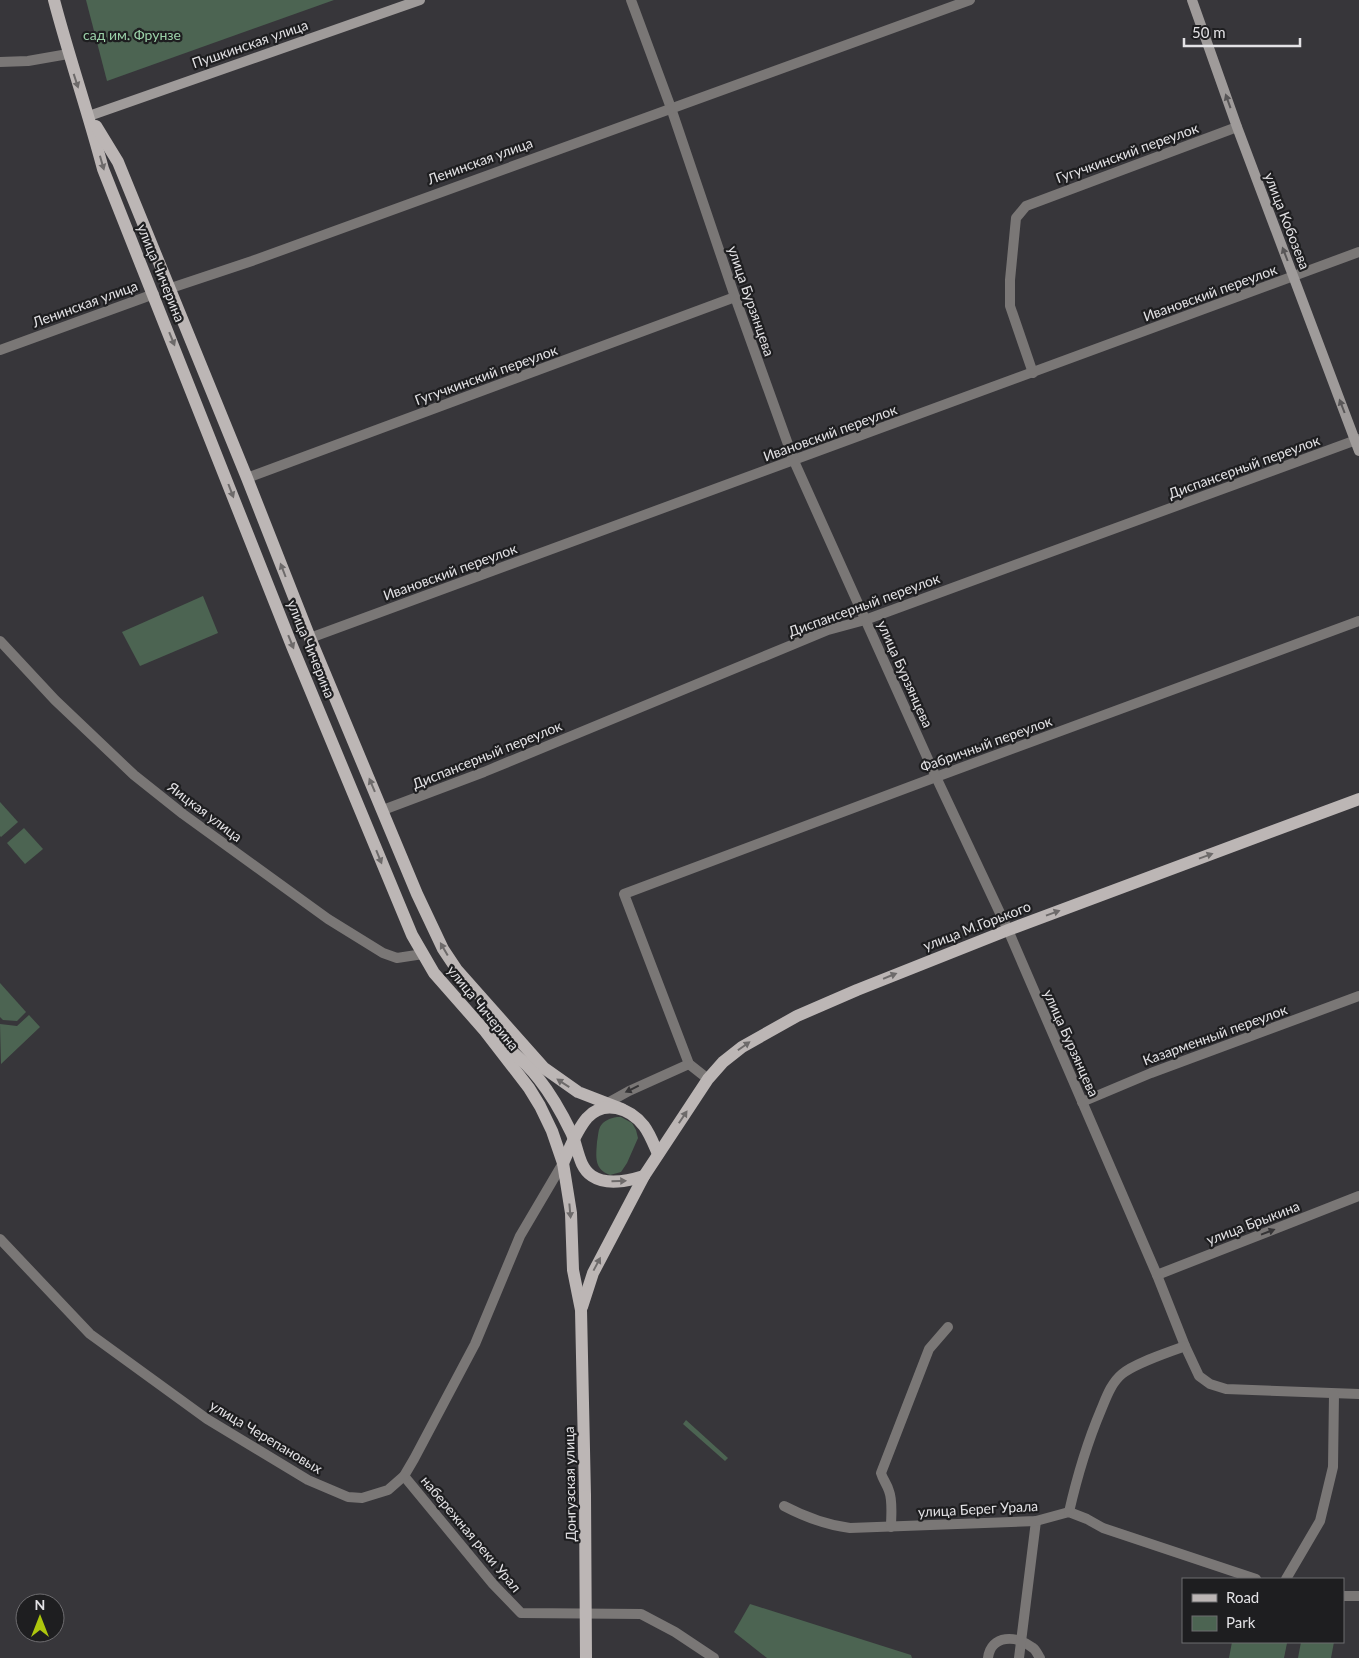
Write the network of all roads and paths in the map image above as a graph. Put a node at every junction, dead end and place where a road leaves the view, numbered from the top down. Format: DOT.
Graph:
graph roads {
  1 [pos="54,0"];
  2 [pos="420,0"];
  3 [pos="631,0"];
  4 [pos="970,0"];
  5 [pos="1192,0"];
  6 [pos="68,54"];
  7 [pos="0,62"];
  8 [pos="671,108"];
  9 [pos="89,116"];
  10 [pos="1237,127"];
  11 [pos="1359,252"];
  12 [pos="1294,276"];
  13 [pos="170,288"];
  14 [pos="154,294"];
  15 [pos="735,297"];
  16 [pos="0,350"];
  17 [pos="1034,373"];
  18 [pos="1357,440"];
  19 [pos="1359,452"];
  20 [pos="794,461"];
  21 [pos="247,478"];
  22 [pos="865,620"];
  23 [pos="1359,621"];
  24 [pos="310,638"];
  25 [pos="0,641"];
  26 [pos="936,776"];
  27 [pos="1359,799"];
  28 [pos="382,810"];
  29 [pos="1008,930"];
  30 [pos="423,954"];
  31 [pos="1359,996"];
  32 [pos="484,1031"];
  33 [pos="689,1064"];
  34 [pos="708,1079"];
  35 [pos="1082,1102"];
  36 [pos="602,1106"];
  37 [pos="576,1143"];
  38 [pos="658,1154"];
  39 [pos="563,1163"];
  40 [pos="644,1176"];
  41 [pos="1359,1196"];
  42 [pos="0,1239"];
  43 [pos="1157,1275"];
  44 [pos="581,1310"];
  45 [pos="948,1327"];
  46 [pos="1184,1346"];
  47 [pos="1334,1394"];
  48 [pos="1359,1394"];
  49 [pos="404,1476"];
  50 [pos="784,1506"];
  51 [pos="1069,1512"];
  52 [pos="1036,1521"];
  53 [pos="891,1527"];
  54 [pos="1253,1578"];
  55 [pos="1287,1578"];
  56 [pos="1344,1596"];
  57 [pos="1359,1596"];
  58 [pos="1021,1641"];
  59 [pos="586,1658"];
  60 [pos="714,1658"];
  61 [pos="988,1658"];
  62 [pos="1019,1658"];
  63 [pos="1040,1658"];
  1 -- 6 [label="main road, улица Чичерина"];
  2 -- 9 [label="main road, Пушкинская улица"];
  3 -- 8 [label="street, улица Бурзянцева"];
  4 -- 8 [label="street, Ленинская улица"];
  10 -- 5 [label="main road, улица Кобозева, one-way"];
  6 -- 7 [label="street"];
  6 -- 9 [label="main road, улица Чичерина, one-way"];
  8 -- 13 [label="street, Ленинская улица"];
  8 -- 15 [label="street, улица Бурзянцева"];
  9 -- 13 [label="main road, улица Чичерина"];
  9 -- 14 [label="main road, улица Чичерина, one-way"];
  12 -- 10 [label="main road, улица Кобозева, one-way"];
  10 -- 17 [label="street, Гугучкинский переулок"];
  11 -- 12 [label="street, Ивановский переулок"];
  12 -- 17 [label="street, Ивановский переулок"];
  18 -- 12 [label="main road, улица Кобозева, one-way"];
  13 -- 14 [label="main road, Ленинская улица"];
  13 -- 21 [label="main road, улица Чичерина"];
  14 -- 16 [label="street, Ленинская улица"];
  14 -- 30 [label="main road, улица Чичерина, one-way"];
  15 -- 20 [label="street, улица Бурзянцева"];
  15 -- 21 [label="street, Гугучкинский переулок"];
  17 -- 20 [label="street, Ивановский переулок"];
  18 -- 19 [label="main road, улица Кобозева"];
  18 -- 22 [label="street, Диспансерный переулок"];
  20 -- 22 [label="street, улица Бурзянцева"];
  20 -- 24 [label="street, Ивановский переулок"];
  24 -- 21 [label="main road, улица Чичерина, one-way"];
  22 -- 26 [label="street, улица Бурзянцева"];
  22 -- 28 [label="street, Диспансерный переулок"];
  23 -- 26 [label="street, Фабричный переулок"];
  28 -- 24 [label="main road, улица Чичерина, one-way"];
  25 -- 30 [label="street, Яицкая улица"];
  26 -- 29 [label="street, улица Бурзянцева"];
  26 -- 33 [label="street, Фабричный переулок"];
  29 -- 27 [label="main road, улица М.Горького, one-way"];
  36 -- 28 [label="main road, улица Чичерина, one-way"];
  34 -- 29 [label="main road, улица М.Горького, one-way"];
  29 -- 35 [label="street, улица Бурзянцева"];
  30 -- 32 [label="main road, улица Чичерина"];
  31 -- 35 [label="street, Казарменный переулок"];
  32 -- 37 [label="main road"];
  32 -- 39 [label="main road, улица Чичерина"];
  33 -- 34 [label="street"];
  33 -- 36 [label="street, one-way"];
  38 -- 34 [label="main road, улица М.Горького, one-way"];
  35 -- 43 [label="street, улица Бурзянцева"];
  36 -- 37 [label="main road"];
  36 -- 38 [label="main road, улица Чичерина"];
  37 -- 39 [label="main road"];
  37 -- 40 [label="main road, one-way"];
  38 -- 40 [label="main road"];
  39 -- 44 [label="main road, улица Чичерина, one-way"];
  39 -- 49 [label="street, улица Черепановых"];
  44 -- 40 [label="main road, one-way"];
  43 -- 41 [label="street, улица Брыкина, one-way"];
  42 -- 49 [label="street, улица Черепановых"];
  43 -- 46 [label="street, улица Бурзянцева"];
  44 -- 59 [label="main road, Донгузская улица, bridge"];
  45 -- 53 [label="street"];
  46 -- 47 [label="street, улица Бурзянцева"];
  46 -- 51 [label="street"];
  47 -- 48 [label="street, улица Бурзянцева"];
  47 -- 55 [label="street"];
  49 -- 60 [label="street, набережная реки Урал"];
  50 -- 53 [label="street, улица Берег Урала"];
  51 -- 52 [label="street, улица Берег Урала"];
  51 -- 54 [label="street"];
  52 -- 53 [label="street, улица Берег Урала"];
  52 -- 58 [label="street"];
  56 -- 57 [label="street"];
  58 -- 61 [label="street"];
  58 -- 62 [label="street"];
  58 -- 63 [label="street"];
}
